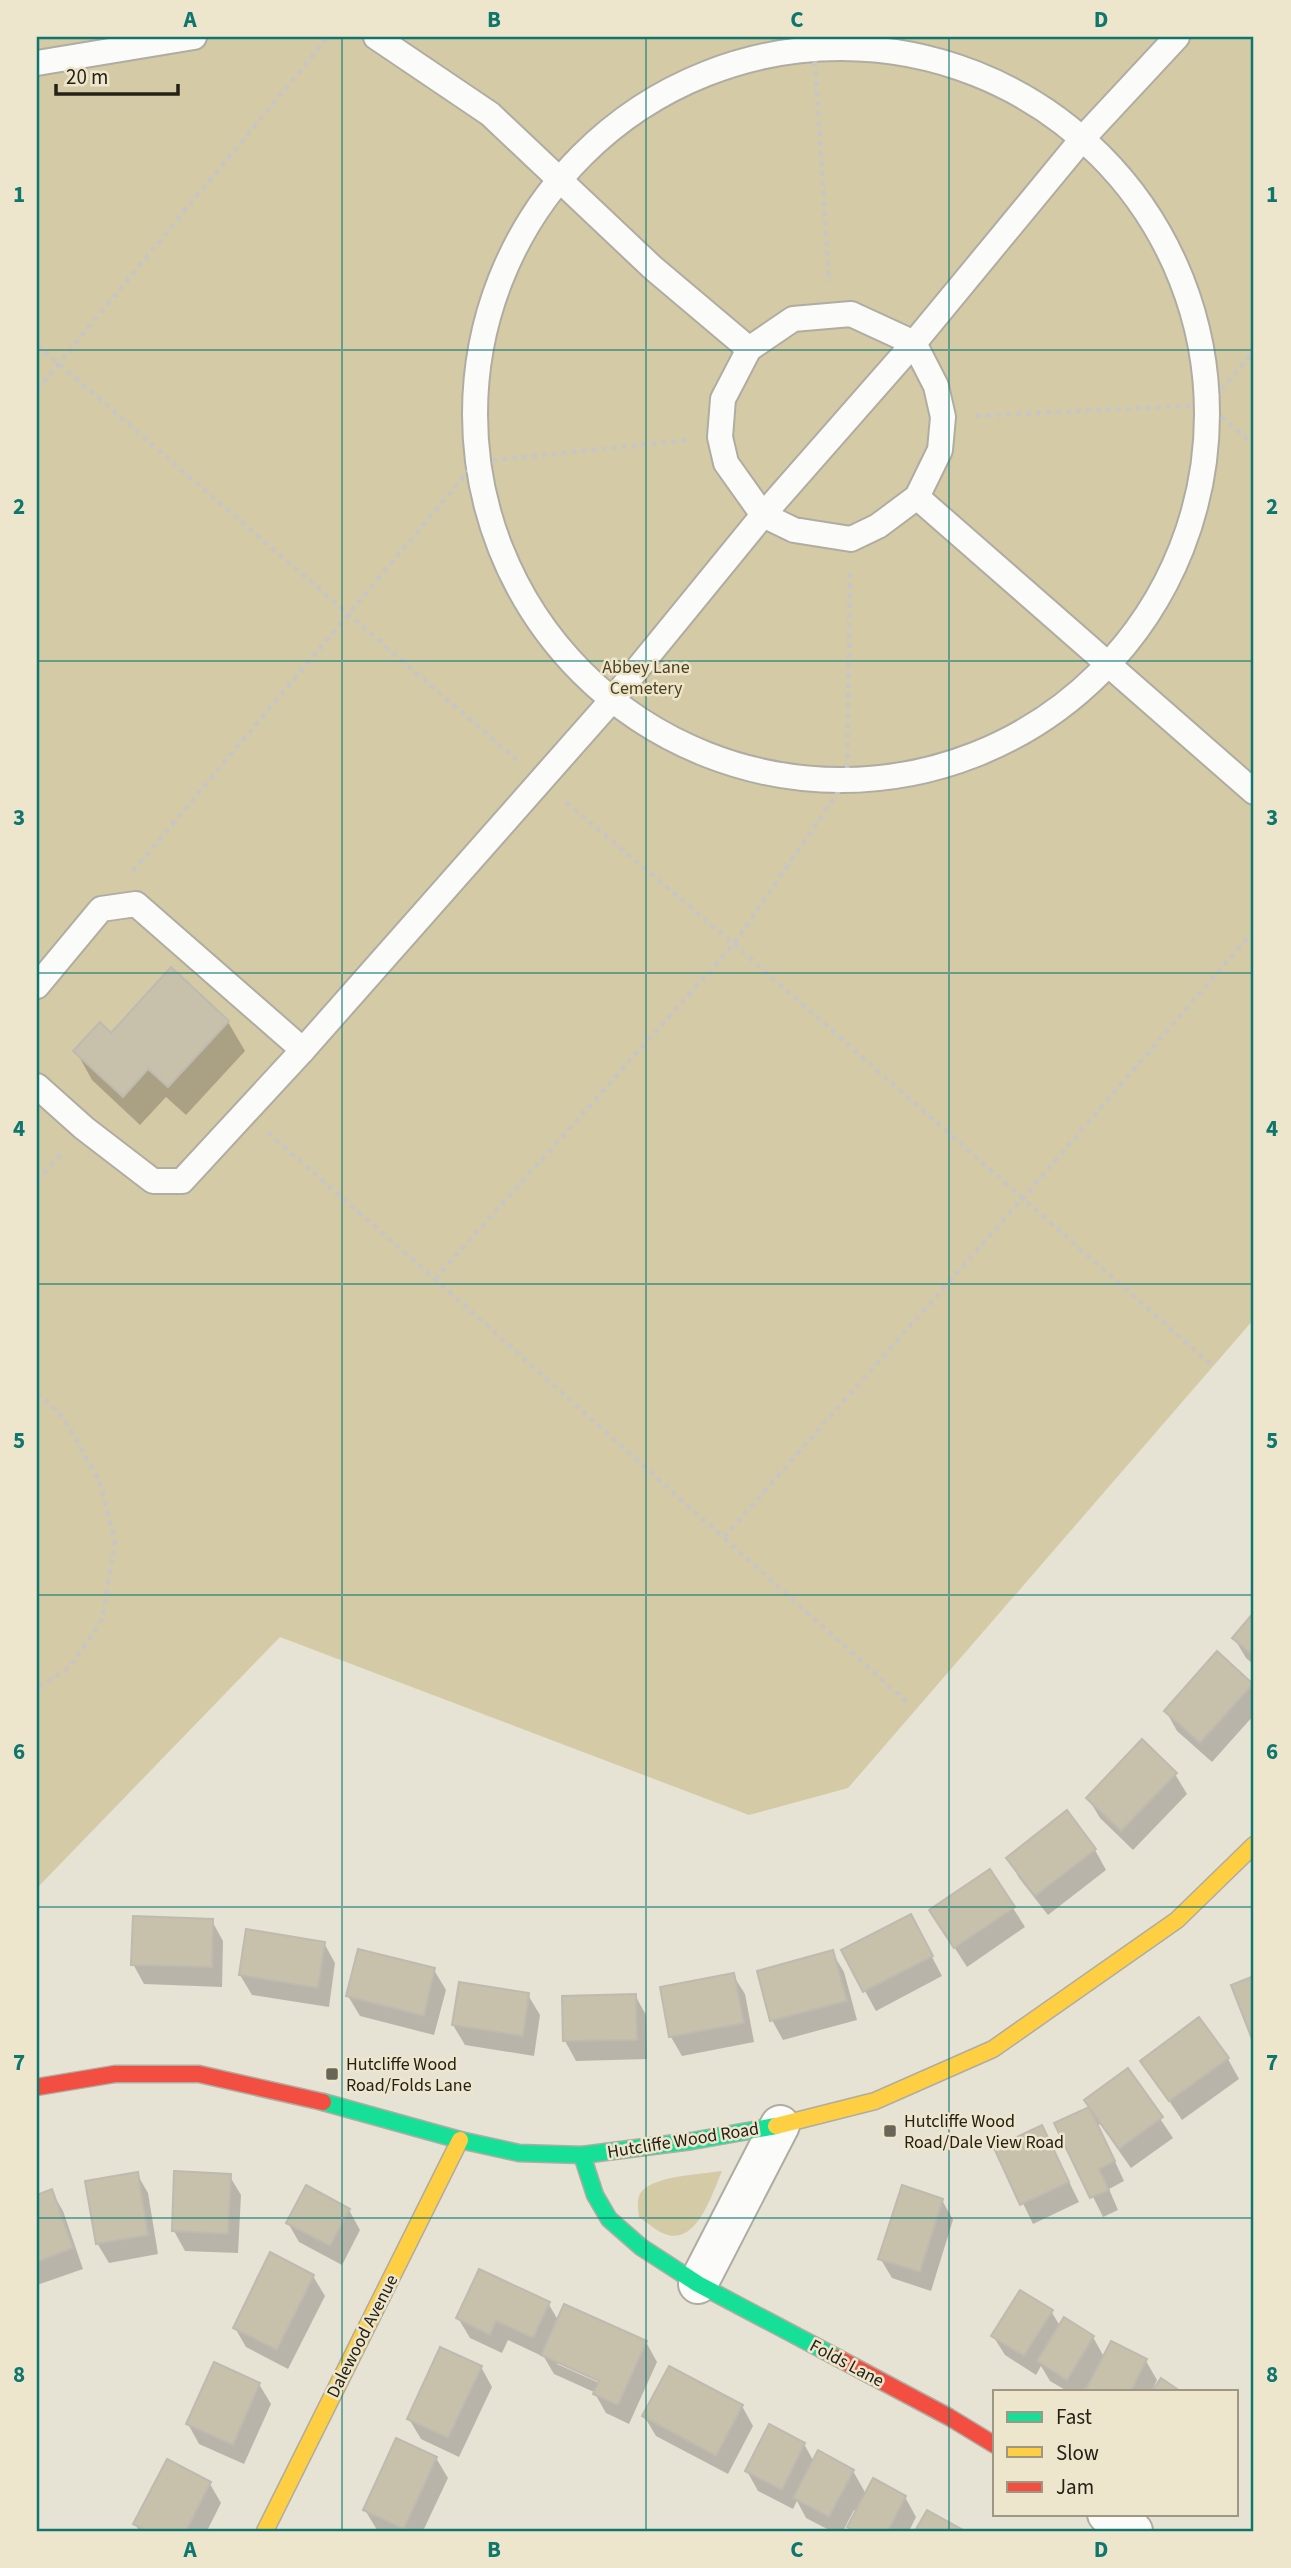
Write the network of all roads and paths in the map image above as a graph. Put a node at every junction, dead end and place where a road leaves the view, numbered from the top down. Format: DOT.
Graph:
graph roads {
  1 [pos="194,37"];
  2 [pos="328,37"];
  3 [pos="376,37"];
  4 [pos="1177,37"];
  5 [pos="813,40"];
  6 [pos="37,63"];
  7 [pos="1083,138"];
  8 [pos="558,178"];
  9 [pos="831,316"];
  10 [pos="914,343"];
  11 [pos="37,345"];
  12 [pos="749,349"];
  13 [pos="1254,351"];
  14 [pos="60,365"];
  15 [pos="37,390"];
  16 [pos="1208,405"];
  17 [pos="943,417"];
  18 [pos="720,437"];
  19 [pos="1254,445"];
  20 [pos="476,462"];
  21 [pos="917,497"];
  22 [pos="763,515"];
  23 [pos="851,539"];
  24 [pos="349,614"];
  25 [pos="1110,665"];
  26 [pos="612,700"];
  27 [pos="847,779"];
  28 [pos="541,781"];
  29 [pos="1254,792"];
  30 [pos="101,909"];
  31 [pos="1254,930"];
  32 [pos="734,944"];
  33 [pos="37,986"];
  34 [pos="303,1050"];
  35 [pos="37,1086"];
  36 [pos="244,1112"];
  37 [pos="1023,1198"];
  38 [pos="435,1279"];
  39 [pos="1214,1367"];
  40 [pos="37,1393"];
  41 [pos="724,1537"];
  42 [pos="37,1688"];
  43 [pos="906,1702"];
  44 [pos="1254,1845"];
  45 [pos="37,2087"];
  46 [pos="780,2125"];
  47 [pos="460,2140"];
  48 [pos="582,2155"];
  49 [pos="698,2284"];
  50 [pos="993,2444"];
  51 [pos="1110,2516"];
  52 [pos="265,2531"];
  53 [pos="1133,2531"];
  1 -- 6 [label="lane"];
  2 -- 14 [label="path"];
  3 -- 8 [label="lane"];
  4 -- 7 [label="lane"];
  5 -- 7 [label="lane"];
  5 -- 8 [label="lane"];
  5 -- 9 [label="path"];
  7 -- 10 [label="lane"];
  7 -- 16 [label="lane"];
  8 -- 12 [label="lane"];
  8 -- 20 [label="lane"];
  9 -- 10 [label="lane"];
  9 -- 12 [label="lane"];
  10 -- 17 [label="lane"];
  10 -- 22 [label="lane"];
  11 -- 14 [label="path"];
  12 -- 18 [label="lane"];
  13 -- 16 [label="path"];
  14 -- 15 [label="path"];
  14 -- 24 [label="path"];
  16 -- 17 [label="path"];
  16 -- 19 [label="path"];
  16 -- 25 [label="lane"];
  17 -- 21 [label="lane"];
  18 -- 20 [label="path"];
  18 -- 22 [label="lane"];
  20 -- 24 [label="path"];
  20 -- 26 [label="lane"];
  21 -- 23 [label="lane"];
  21 -- 25 [label="lane"];
  22 -- 23 [label="lane"];
  22 -- 26 [label="lane"];
  23 -- 27 [label="path"];
  24 -- 28 [label="path"];
  24 -- 30 [label="path"];
  25 -- 27 [label="lane"];
  25 -- 29 [label="lane"];
  26 -- 27 [label="lane"];
  26 -- 28 [label="lane"];
  27 -- 32 [label="path"];
  28 -- 32 [label="path"];
  28 -- 34 [label="lane"];
  30 -- 33 [label="lane"];
  30 -- 34 [label="lane"];
  31 -- 37 [label="path"];
  32 -- 37 [label="path"];
  32 -- 38 [label="path"];
  34 -- 36 [label="lane"];
  35 -- 36 [label="lane"];
  36 -- 38 [label="path"];
  37 -- 39 [label="path"];
  37 -- 41 [label="path"];
  38 -- 41 [label="path"];
  40 -- 42 [label="path"];
  41 -- 43 [label="path"];
  44 -- 46 [label="street, Hutcliffe Wood Road"];
  45 -- 47 [label="street, Hutcliffe Wood Road"];
  46 -- 48 [label="street, Hutcliffe Wood Road"];
  46 -- 49 [label="street"];
  47 -- 48 [label="street, Hutcliffe Wood Road"];
  47 -- 52 [label="street, Dalewood Avenue"];
  48 -- 49 [label="street, Folds Lane"];
  49 -- 50 [label="street, Folds Lane"];
  51 -- 53 [label="street"];
}
